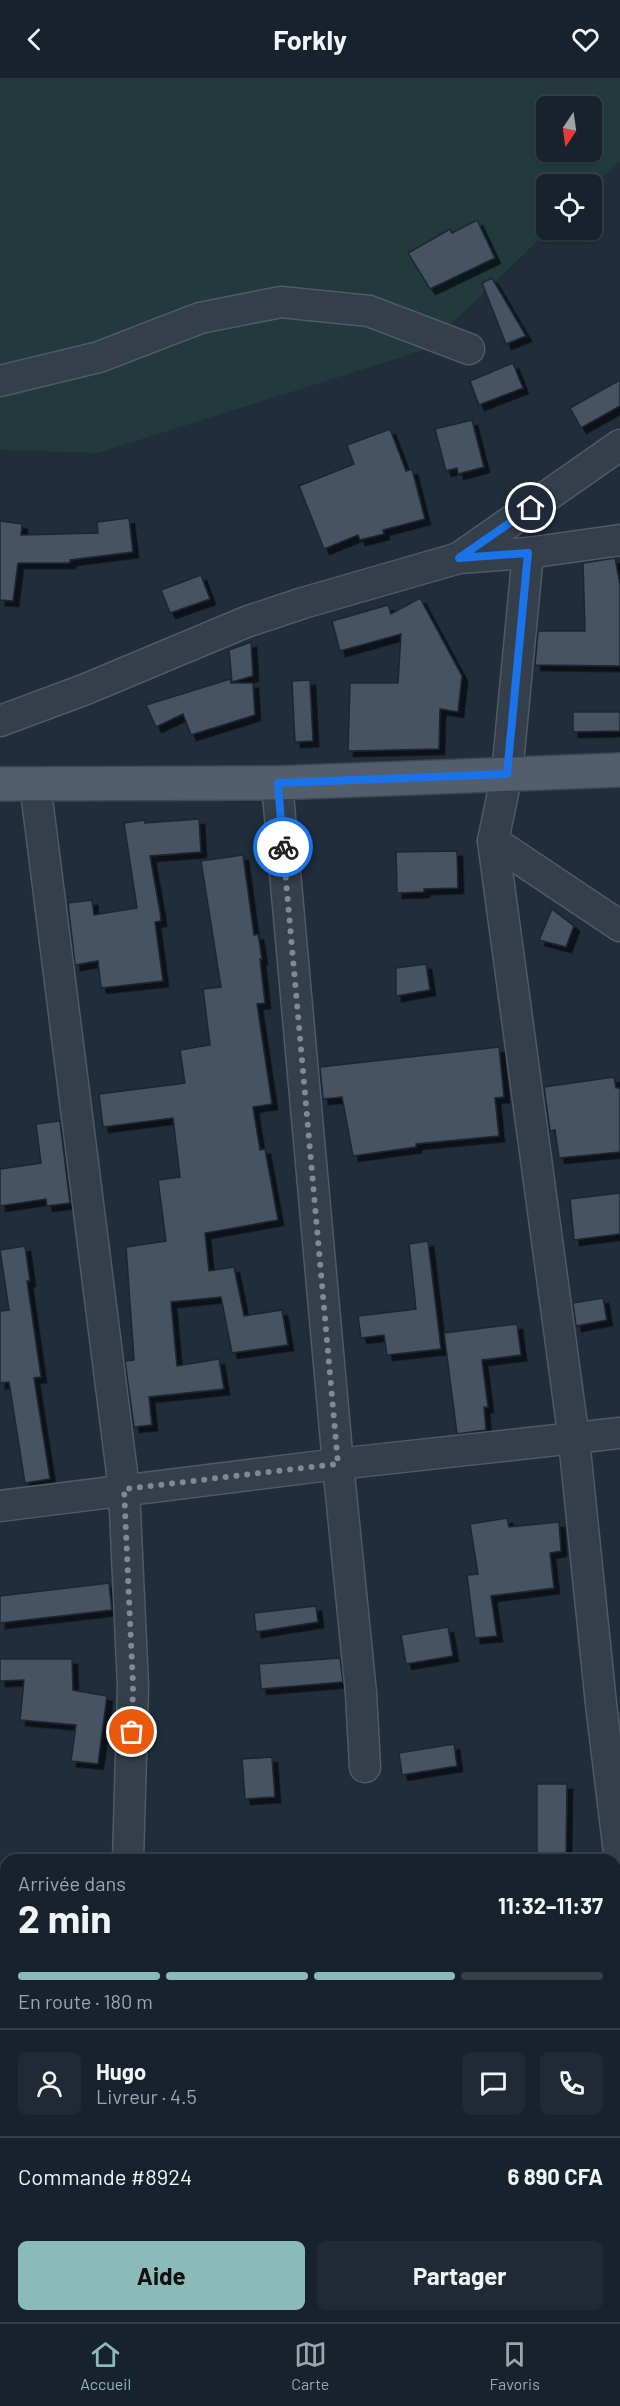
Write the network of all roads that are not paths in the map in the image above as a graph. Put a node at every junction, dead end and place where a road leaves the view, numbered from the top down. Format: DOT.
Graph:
graph roads {
  1 [pos="469,349"];
  2 [pos="0,381"];
  3 [pos="620,445"];
  4 [pos="620,540"];
  5 [pos="528,553"];
  6 [pos="459,558"];
  7 [pos="0,721"];
  8 [pos="620,770"];
  9 [pos="507,774"];
  10 [pos="35,783"];
  11 [pos="278,783"];
  12 [pos="0,784"];
  13 [pos="493,841"];
  14 [pos="620,926"];
  15 [pos="620,1433"];
  16 [pos="574,1440"];
  17 [pos="338,1464"];
  18 [pos="124,1489"];
  19 [pos="0,1506"];
  20 [pos="365,1767"];
  21 [pos="128,1854"];
  22 [pos="619,1854"];
  1 -- 2 [label="street"];
  3 -- 6 [label="street"];
  4 -- 5 [label="street"];
  5 -- 6 [label="street"];
  5 -- 9 [label="street"];
  6 -- 7 [label="street"];
  8 -- 9 [label="main road"];
  9 -- 11 [label="main road"];
  9 -- 13 [label="street"];
  10 -- 11 [label="main road"];
  10 -- 12 [label="main road"];
  10 -- 18 [label="street"];
  11 -- 17 [label="street"];
  13 -- 14 [label="street"];
  13 -- 16 [label="street"];
  15 -- 16 [label="street"];
  16 -- 17 [label="street"];
  16 -- 22 [label="street"];
  17 -- 18 [label="street"];
  17 -- 20 [label="street"];
  18 -- 19 [label="street"];
  18 -- 21 [label="street"];
}
